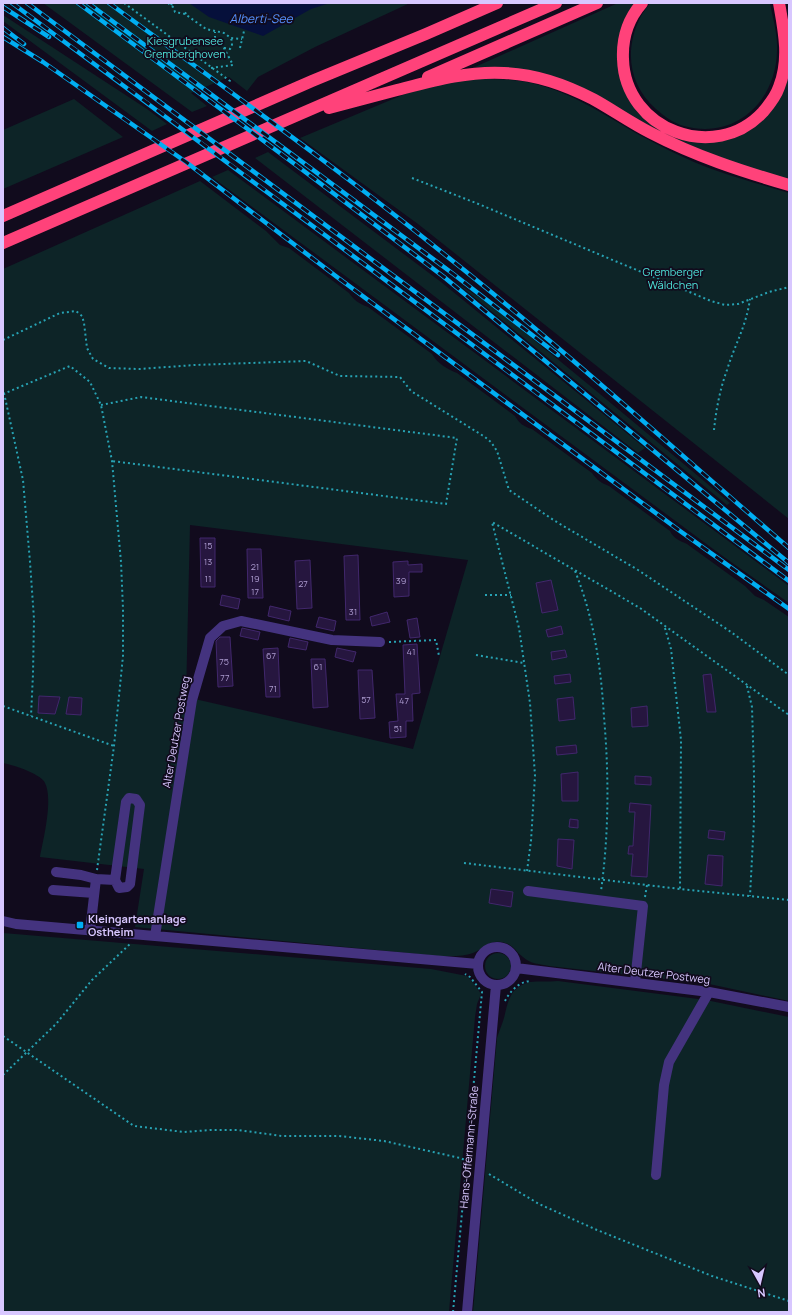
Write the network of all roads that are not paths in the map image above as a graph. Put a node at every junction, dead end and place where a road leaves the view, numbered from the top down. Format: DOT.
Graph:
graph roads {
  1 [pos="484,3"];
  2 [pos="497,3"];
  3 [pos="556,3"];
  4 [pos="597,3"];
  5 [pos="642,3"];
  6 [pos="781,3"];
  7 [pos="789,15"];
  8 [pos="426,34"];
  9 [pos="395,91"];
  10 [pos="293,117"];
  11 [pos="789,185"];
  12 [pos="3,216"];
  13 [pos="3,243"];
  14 [pos="380,642"];
  15 [pos="56,872"];
  16 [pos="96,879"];
  17 [pos="115,880"];
  18 [pos="53,890"];
  19 [pos="528,892"];
  20 [pos="94,893"];
  21 [pos="3,921"];
  22 [pos="90,931"];
  23 [pos="155,936"];
  24 [pos="478,964"];
  25 [pos="516,968"];
  26 [pos="635,982"];
  27 [pos="496,985"];
  28 [pos="709,992"];
  29 [pos="789,1007"];
  30 [pos="656,1175"];
  31 [pos="466,1312"];
  1 -- 8 [label="highway"];
  2 -- 8 [label="highway"];
  3 -- 10 [label="highway"];
  4 -- 9 [label="highway"];
  5 -- 6 [label="highway"];
  6 -- 7 [label="highway"];
  8 -- 12 [label="highway"];
  9 -- 10 [label="highway"];
  9 -- 11 [label="highway"];
  10 -- 13 [label="highway"];
  14 -- 23 [label="street, Alter Deutzer Postweg"];
  15 -- 16 [label="street"];
  16 -- 17 [label="street"];
  16 -- 20 [label="street"];
  17 -- 17 [label="street"];
  18 -- 20 [label="street"];
  19 -- 26 [label="street"];
  20 -- 22 [label="street"];
  21 -- 22 [label="street"];
  22 -- 23 [label="street"];
  23 -- 24 [label="street"];
  24 -- 25 [label="street"];
  24 -- 27 [label="street"];
  25 -- 26 [label="street, Alter Deutzer Postweg"];
  25 -- 27 [label="street"];
  26 -- 28 [label="street, Alter Deutzer Postweg"];
  27 -- 31 [label="street, Hans-Offermann-Straße"];
  28 -- 29 [label="street, Alter Deutzer Postweg"];
  28 -- 30 [label="street"];
}
